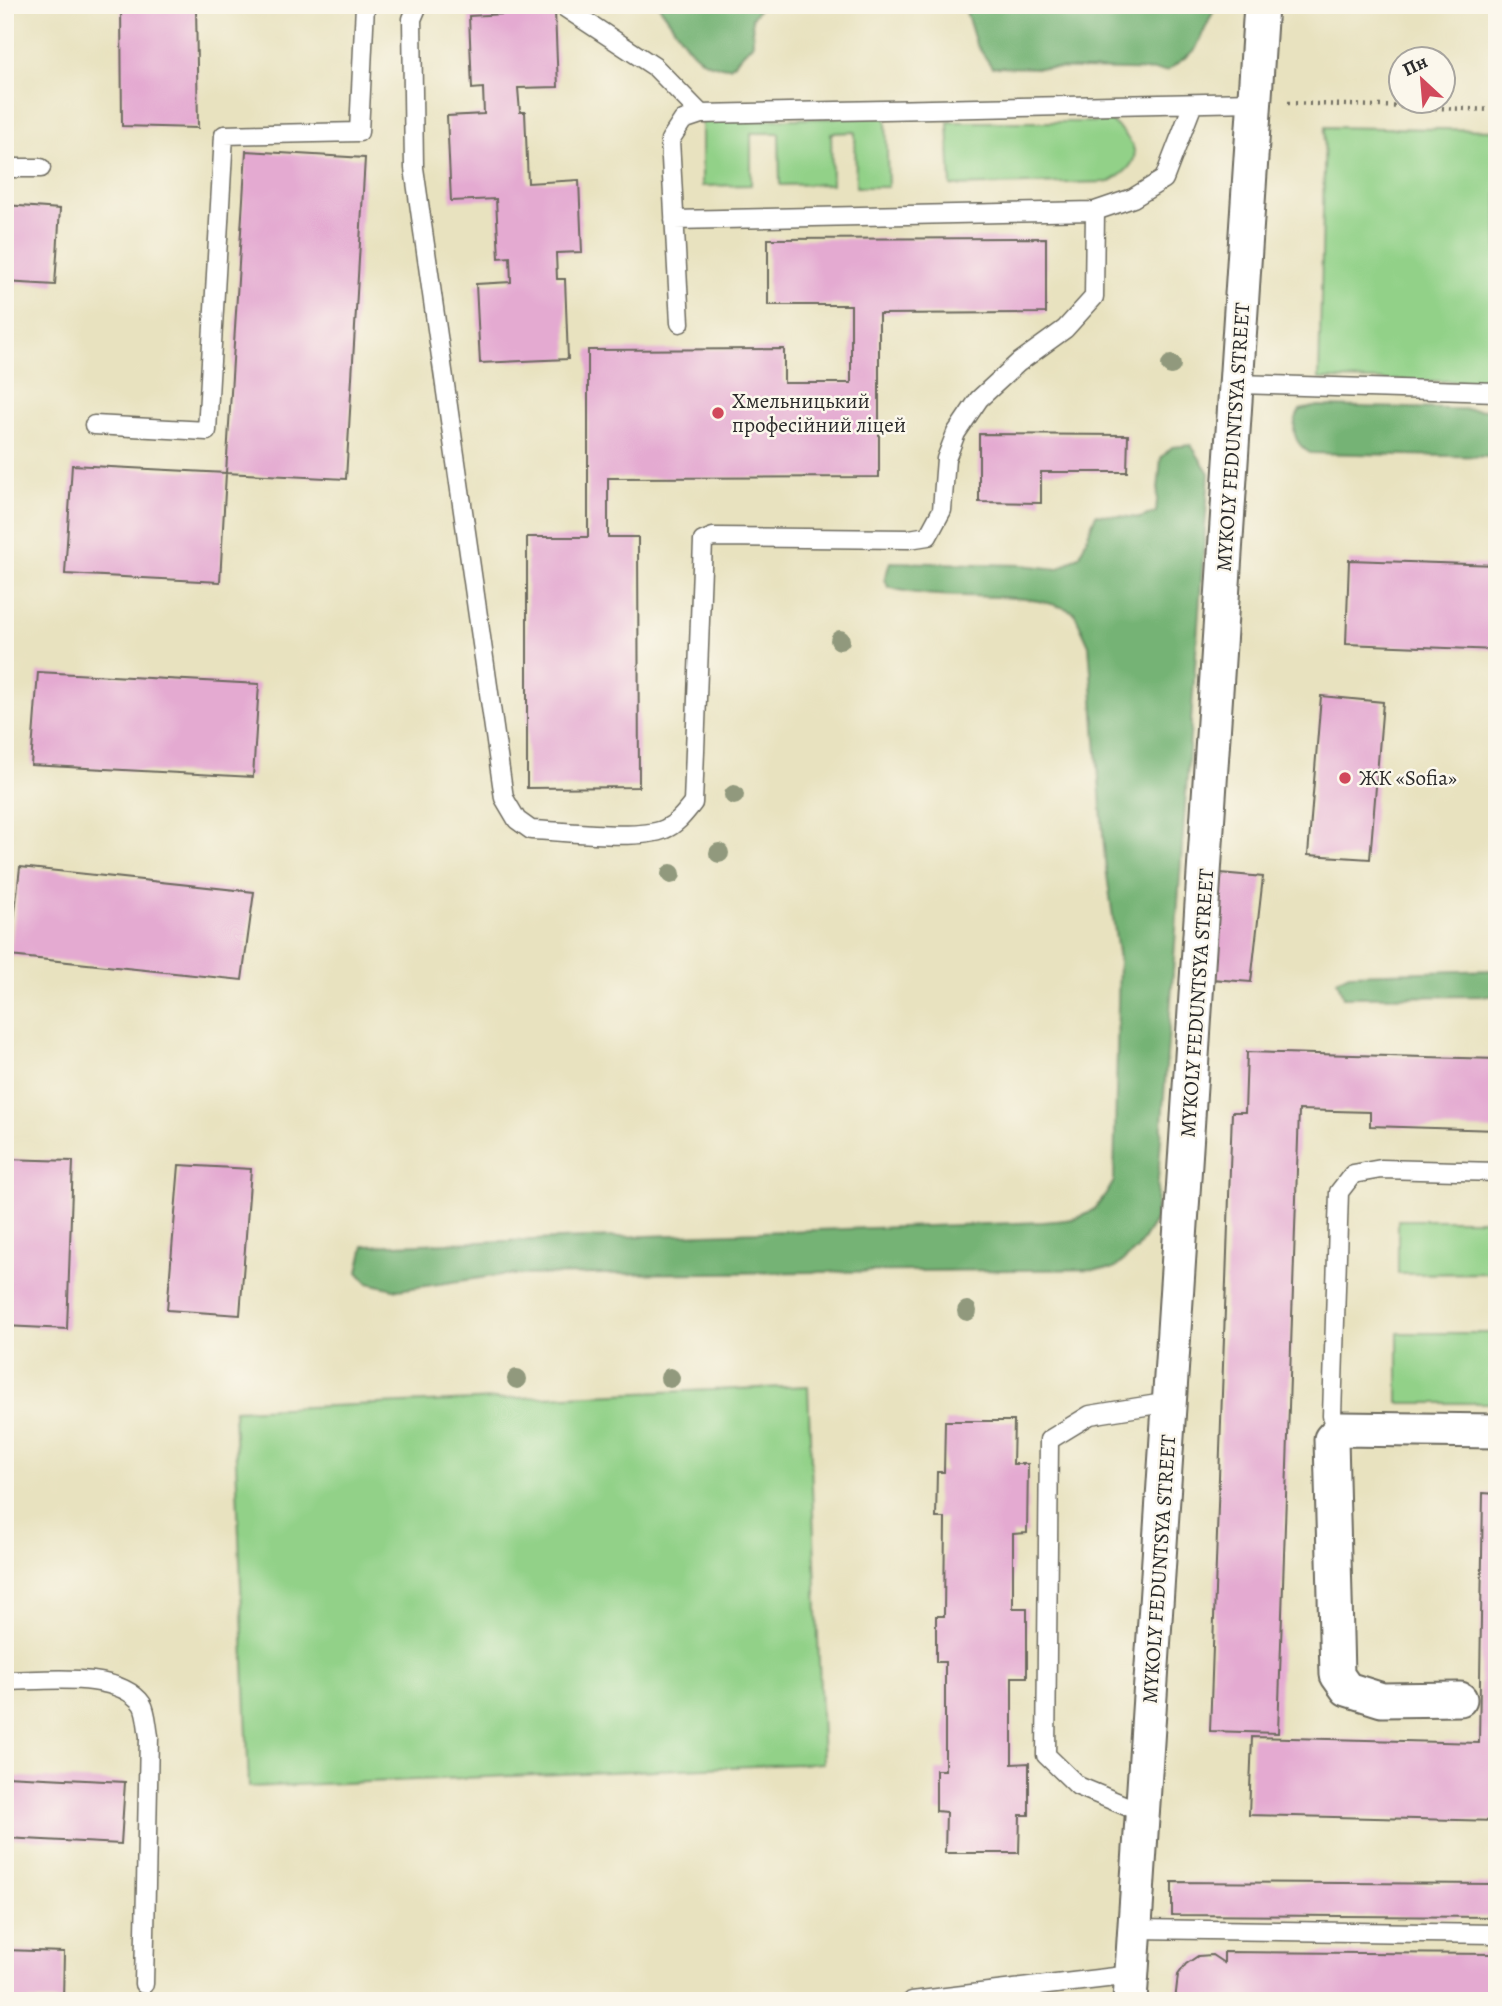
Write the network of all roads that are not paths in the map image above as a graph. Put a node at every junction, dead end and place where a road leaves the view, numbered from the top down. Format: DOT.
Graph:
graph roads {
  1 [pos="365,5"];
  2 [pos="418,5"];
  3 [pos="561,5"];
  4 [pos="1261,5"];
  5 [pos="1253,102"];
  6 [pos="1193,104"];
  7 [pos="701,114"];
  8 [pos="5,168"];
  9 [pos="41,168"];
  10 [pos="1095,211"];
  11 [pos="674,220"];
  12 [pos="680,323"];
  13 [pos="1237,384"];
  14 [pos="1497,392"];
  15 [pos="94,425"];
  16 [pos="1497,1172"];
  17 [pos="1170,1402"];
  18 [pos="1334,1428"];
  19 [pos="1497,1431"];
  20 [pos="5,1681"];
  21 [pos="1460,1699"];
  22 [pos="1143,1813"];
  23 [pos="1135,1929"];
  24 [pos="1497,1934"];
  25 [pos="144,1984"];
  26 [pos="1131,1988"];
  27 [pos="912,2001"];
  1 -- 15 [label="lane"];
  2 -- 10 [label="lane"];
  3 -- 7 [label="lane"];
  4 -- 5 [label="street, MYKOLY FEDUNTSYA STREET"];
  5 -- 6 [label="lane"];
  5 -- 13 [label="street, MYKOLY FEDUNTSYA STREET"];
  6 -- 7 [label="lane"];
  6 -- 10 [label="lane"];
  7 -- 11 [label="lane"];
  8 -- 9 [label="lane"];
  10 -- 11 [label="lane"];
  11 -- 12 [label="lane"];
  13 -- 14 [label="lane"];
  13 -- 17 [label="street, MYKOLY FEDUNTSYA STREET"];
  16 -- 18 [label="lane"];
  17 -- 22 [label="street, MYKOLY FEDUNTSYA STREET"];
  17 -- 22 [label="lane"];
  18 -- 19 [label="street"];
  18 -- 21 [label="street"];
  20 -- 25 [label="lane"];
  22 -- 23 [label="street, MYKOLY FEDUNTSYA STREET"];
  23 -- 24 [label="lane"];
  23 -- 26 [label="street, MYKOLY FEDUNTSYA STREET"];
  26 -- 27 [label="lane"];
}
